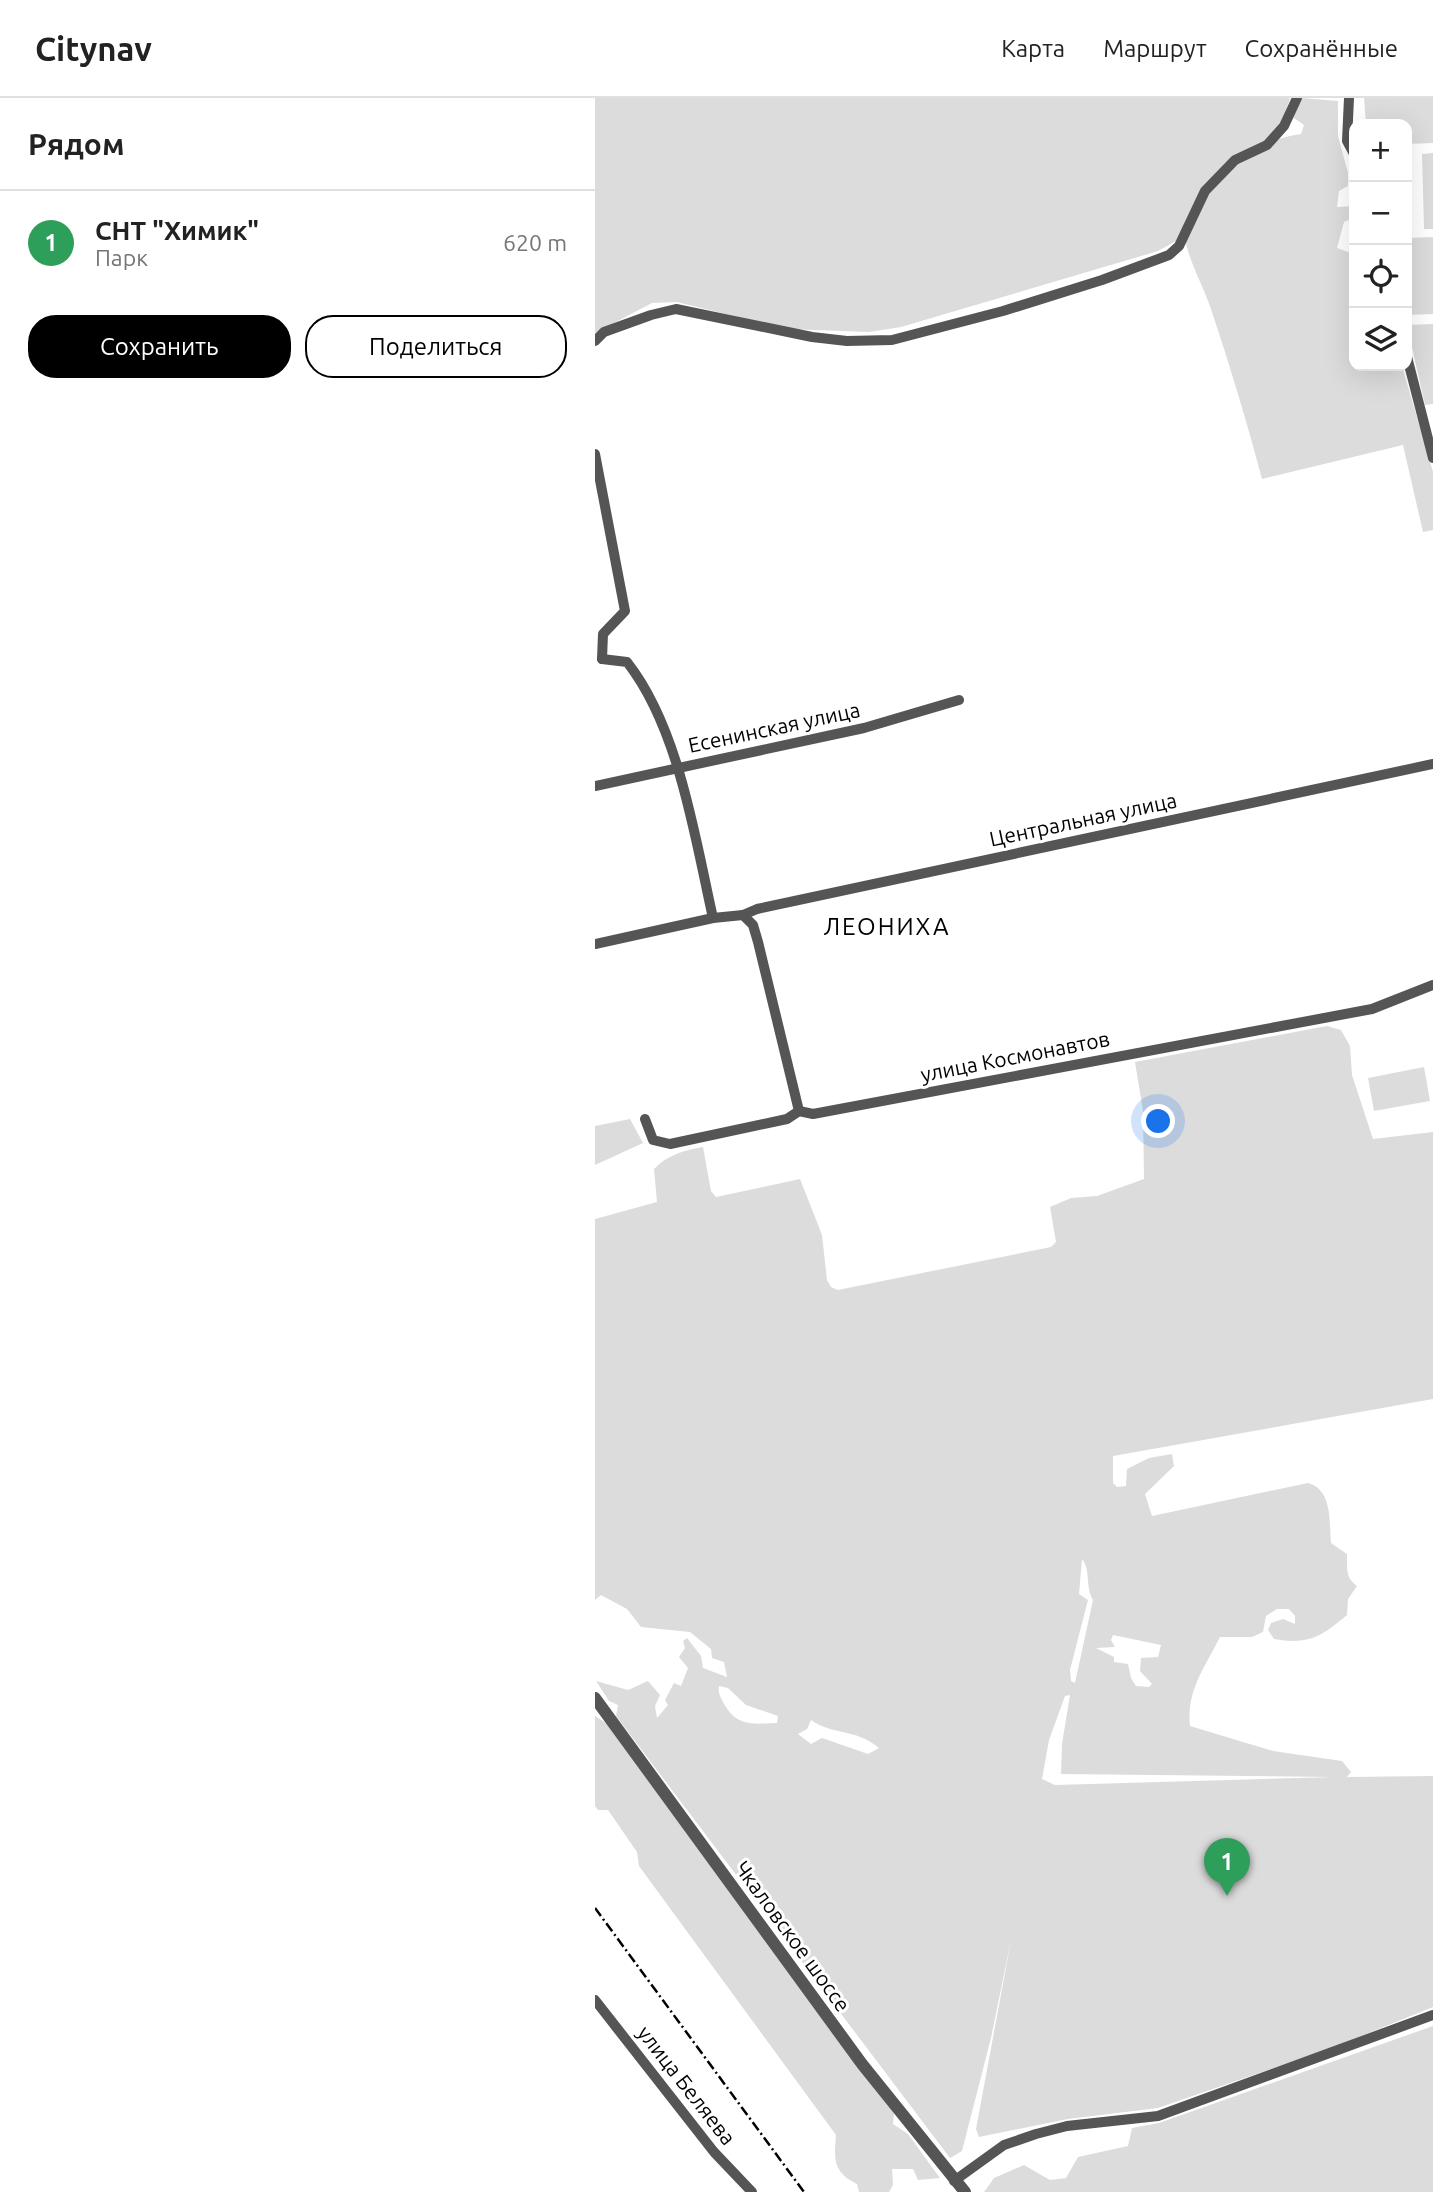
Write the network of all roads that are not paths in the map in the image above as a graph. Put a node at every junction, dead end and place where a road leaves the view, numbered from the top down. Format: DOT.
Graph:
graph roads {
  1 [pos="1297,98"];
  2 [pos="1349,98"];
  3 [pos="1349,145"];
  4 [pos="595,341"];
  5 [pos="1411,371"];
  6 [pos="595,454"];
  7 [pos="1433,458"];
  8 [pos="599,662"];
  9 [pos="959,700"];
  10 [pos="1433,764"];
  11 [pos="679,768"];
  12 [pos="595,786"];
  13 [pos="743,915"];
  14 [pos="713,918"];
  15 [pos="595,944"];
  16 [pos="1433,985"];
  17 [pos="799,1111"];
  18 [pos="645,1119"];
  19 [pos="595,1698"];
  20 [pos="595,2000"];
  21 [pos="1433,2015"];
  22 [pos="954,2181"];
  23 [pos="752,2192"];
  24 [pos="965,2192"];
  1 -- 4 [label="street"];
  2 -- 3 [label="street"];
  5 -- 7 [label="street"];
  6 -- 8 [label="street"];
  8 -- 11 [label="street"];
  9 -- 11 [label="street, Есенинская улица"];
  10 -- 13 [label="street, Центральная улица"];
  11 -- 12 [label="street, Есенинская улица"];
  11 -- 14 [label="street"];
  13 -- 14 [label="street, Центральная улица"];
  13 -- 17 [label="street"];
  14 -- 15 [label="street, Центральная улица"];
  16 -- 17 [label="street, улица Космонавтов"];
  17 -- 18 [label="street, улица Космонавтов"];
  19 -- 22 [label="street, Чкаловское шоссе"];
  20 -- 23 [label="street, улица Беляева"];
  21 -- 22 [label="street"];
  22 -- 24 [label="street, Чкаловское шоссе"];
}
